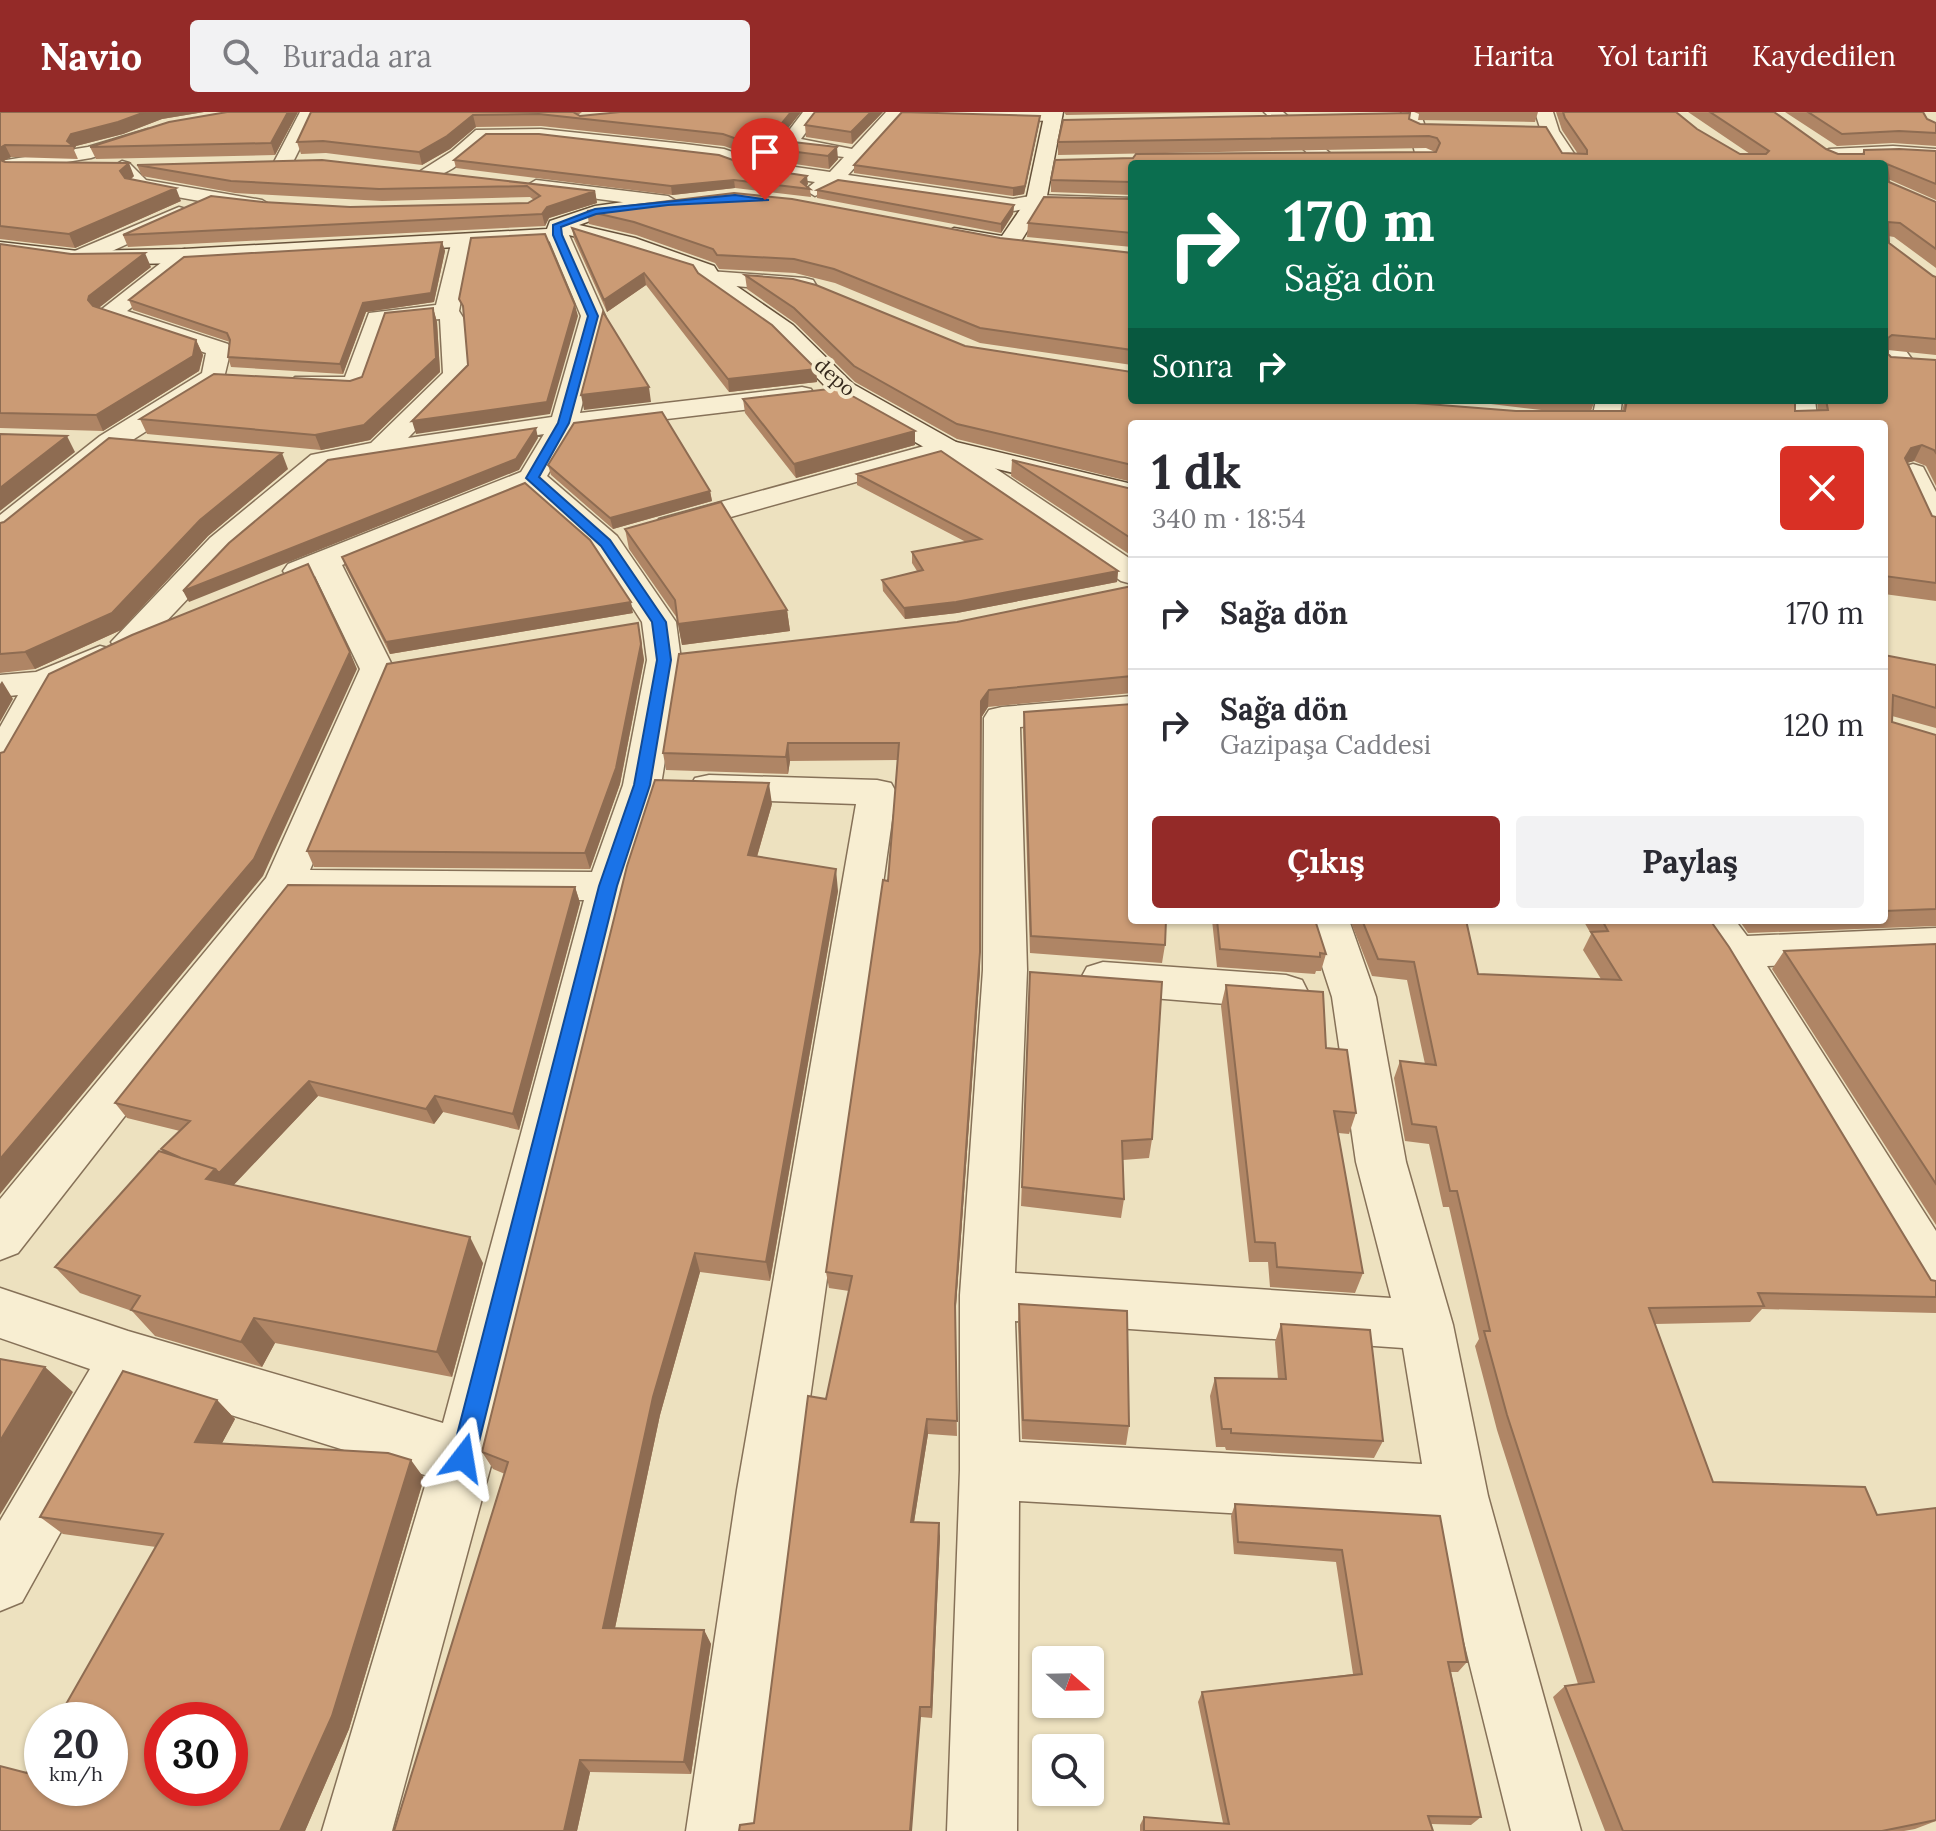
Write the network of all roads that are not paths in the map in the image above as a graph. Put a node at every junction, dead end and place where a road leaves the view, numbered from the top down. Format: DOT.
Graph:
graph roads {
  1 [pos="309,112"];
  2 [pos="812,112"];
  3 [pos="896,112"];
  4 [pos="914,112"];
  5 [pos="1544,112"];
  6 [pos="1277,115"];
  7 [pos="1308,118"];
  8 [pos="1056,119"];
  9 [pos="1254,119"];
  10 [pos="1413,120"];
  11 [pos="576,121"];
  12 [pos="541,134"];
  13 [pos="31,143"];
  14 [pos="858,153"];
  15 [pos="1831,155"];
  16 [pos="1936,155"];
  17 [pos="1295,160"];
  18 [pos="1422,160"];
  19 [pos="1568,160"];
  20 [pos="312,162"];
  21 [pos="6,167"];
  22 [pos="122,167"];
  23 [pos="154,167"];
  24 [pos="456,176"];
  25 [pos="834,179"];
  26 [pos="510,182"];
  27 [pos="210,199"];
  28 [pos="695,200"];
  29 [pos="1036,201"];
  30 [pos="668,202"];
  31 [pos="1128,204"];
  32 [pos="523,206"];
  33 [pos="288,207"];
  34 [pos="824,209"];
  35 [pos="595,212"];
  36 [pos="557,230"];
  37 [pos="932,230"];
  38 [pos="461,241"];
  39 [pos="1008,244"];
  40 [pos="1037,247"];
  41 [pos="3,250"];
  42 [pos="184,256"];
  43 [pos="78,258"];
  44 [pos="709,278"];
  45 [pos="826,291"];
  46 [pos="447,311"];
  47 [pos="1888,345"];
  48 [pos="1903,362"];
  49 [pos="214,377"];
  50 [pos="245,379"];
  51 [pos="277,380"];
  52 [pos="844,390"];
  53 [pos="564,423"];
  54 [pos="63,440"];
  55 [pos="110,442"];
  56 [pos="155,446"];
  57 [pos="946,448"];
  58 [pos="380,450"];
  59 [pos="291,458"];
  60 [pos="321,461"];
  61 [pos="1911,473"];
  62 [pos="532,478"];
  63 [pos="1128,492"];
  64 [pos="1936,525"];
  65 [pos="0,530"];
  66 [pos="630,536"];
  67 [pos="324,561"];
  68 [pos="1128,571"];
  69 [pos="268,584"];
  70 [pos="198,613"];
  71 [pos="128,642"];
  72 [pos="43,682"];
  73 [pos="0,686"];
  74 [pos="1128,707"];
  75 [pos="0,760"];
  76 [pos="642,785"];
  77 [pos="284,884"];
  78 [pos="608,886"];
  79 [pos="1329,924"];
  80 [pos="1724,936"];
  81 [pos="1936,943"];
  82 [pos="1037,972"];
  83 [pos="1354,997"];
  84 [pos="0,1237"];
  85 [pos="1936,1277"];
  86 [pos="987,1295"];
  87 [pos="0,1313"];
  88 [pos="1426,1325"];
  89 [pos="128,1357"];
  90 [pos="463,1458"];
  91 [pos="990,1470"];
  92 [pos="1458,1496"];
  93 [pos="0,1580"];
  94 [pos="357,1831"];
  95 [pos="721,1831"];
  96 [pos="982,1831"];
  97 [pos="1546,1831"];
  1 -- 20 [label="street"];
  2 -- 14 [label="street"];
  3 -- 14 [label="street"];
  4 -- 8 [label="street"];
  5 -- 19 [label="street"];
  6 -- 7 [label="street"];
  6 -- 9 [label="street"];
  6 -- 17 [label="street"];
  8 -- 29 [label="street"];
  10 -- 18 [label="street"];
  11 -- 12 [label="street"];
  12 -- 24 [label="street"];
  12 -- 25 [label="street"];
  13 -- 21 [label="street"];
  14 -- 25 [label="street"];
  15 -- 16 [label="street"];
  21 -- 22 [label="street"];
  22 -- 23 [label="street"];
  22 -- 27 [label="street"];
  25 -- 29 [label="street"];
  25 -- 34 [label="street"];
  26 -- 30 [label="street"];
  27 -- 33 [label="street"];
  27 -- 43 [label="street"];
  28 -- 30 [label="street"];
  29 -- 31 [label="street"];
  29 -- 39 [label="street"];
  30 -- 35 [label="street"];
  32 -- 35 [label="street"];
  35 -- 36 [label="street"];
  36 -- 38 [label="street"];
  36 -- 44 [label="street, depo"];
  36 -- 53 [label="street"];
  37 -- 39 [label="street"];
  38 -- 42 [label="street"];
  38 -- 46 [label="street"];
  39 -- 40 [label="street"];
  41 -- 43 [label="street"];
  42 -- 43 [label="street"];
  42 -- 49 [label="street"];
  44 -- 45 [label="street"];
  44 -- 52 [label="street, depo"];
  46 -- 51 [label="street"];
  46 -- 58 [label="street"];
  47 -- 48 [label="street"];
  49 -- 50 [label="street"];
  49 -- 55 [label="street"];
  52 -- 53 [label="street"];
  52 -- 57 [label="street, depo"];
  53 -- 58 [label="street"];
  53 -- 62 [label="street"];
  54 -- 55 [label="street"];
  55 -- 56 [label="street"];
  55 -- 65 [label="street"];
  57 -- 63 [label="street, depo"];
  57 -- 66 [label="street"];
  57 -- 68 [label="street"];
  58 -- 60 [label="street"];
  59 -- 60 [label="street"];
  60 -- 71 [label="street"];
  61 -- 64 [label="street"];
  62 -- 66 [label="street"];
  62 -- 67 [label="street"];
  66 -- 76 [label="street"];
  67 -- 69 [label="street"];
  67 -- 77 [label="street"];
  70 -- 71 [label="street"];
  71 -- 72 [label="street"];
  72 -- 73 [label="street"];
  72 -- 75 [label="street"];
  74 -- 82 [label="street"];
  76 -- 78 [label="street"];
  76 -- 95 [label="street"];
  77 -- 78 [label="street"];
  77 -- 84 [label="street"];
  78 -- 90 [label="street"];
  79 -- 83 [label="street"];
  80 -- 81 [label="street"];
  80 -- 85 [label="street"];
  82 -- 83 [label="street"];
  82 -- 86 [label="street"];
  83 -- 88 [label="street"];
  86 -- 88 [label="street"];
  86 -- 91 [label="street"];
  87 -- 89 [label="street"];
  88 -- 92 [label="street"];
  89 -- 90 [label="street"];
  89 -- 93 [label="street"];
  90 -- 94 [label="street"];
  91 -- 92 [label="street"];
  91 -- 96 [label="street"];
  92 -- 97 [label="street"];
}
